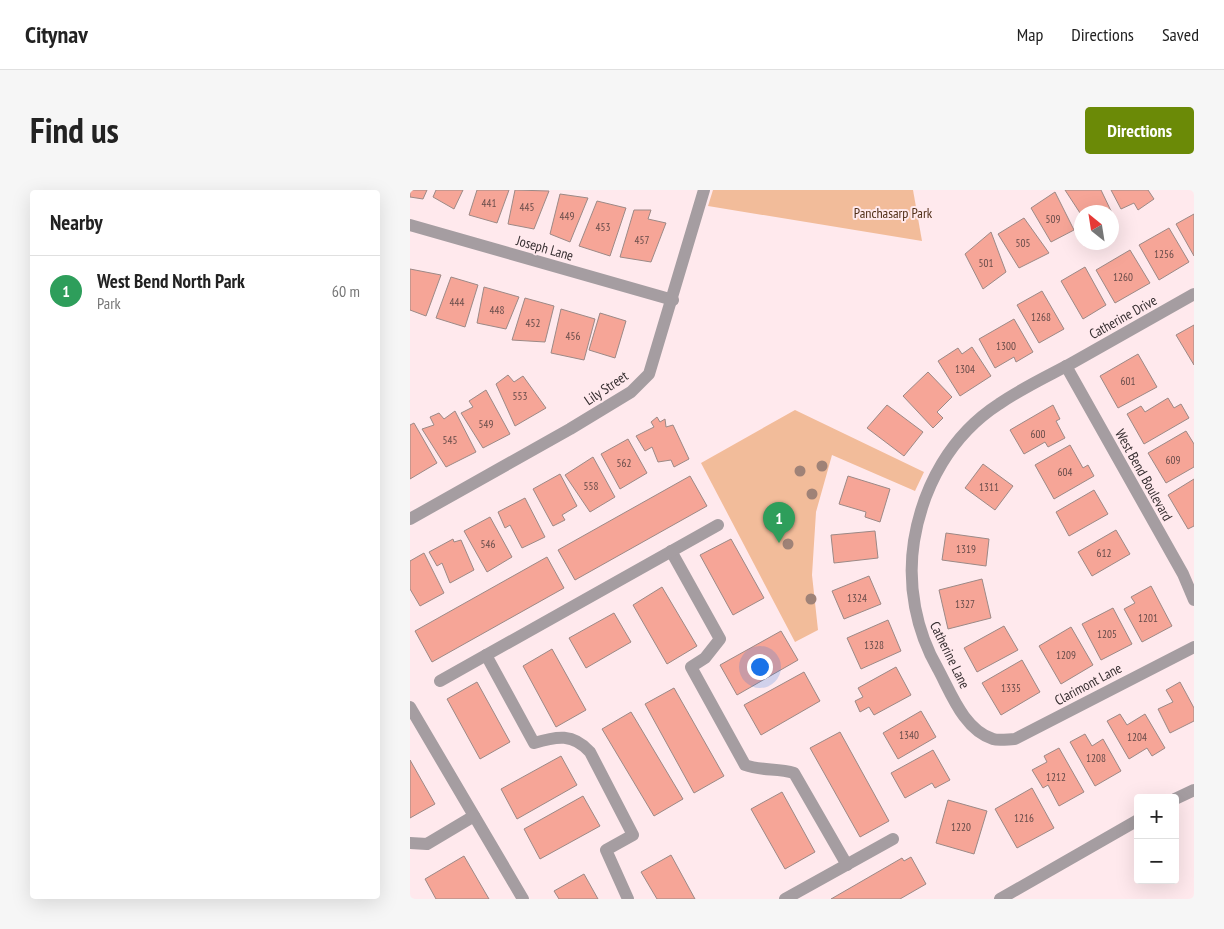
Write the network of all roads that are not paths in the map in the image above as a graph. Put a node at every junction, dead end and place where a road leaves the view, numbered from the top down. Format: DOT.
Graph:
graph roads {
  1 [pos="704,190"];
  2 [pos="410,225"];
  3 [pos="1194,294"];
  4 [pos="673,300"];
  5 [pos="1066,366"];
  6 [pos="410,518"];
  7 [pos="718,525"];
  8 [pos="671,551"];
  9 [pos="1194,600"];
  10 [pos="1194,647"];
  11 [pos="486,655"];
  12 [pos="440,681"];
  13 [pos="410,707"];
  14 [pos="994,740"];
  15 [pos="1194,790"];
  16 [pos="1179,797"];
  17 [pos="474,816"];
  18 [pos="1134,822"];
  19 [pos="893,839"];
  20 [pos="410,843"];
  21 [pos="847,865"];
  22 [pos="523,899"];
  23 [pos="628,899"];
  24 [pos="785,899"];
  25 [pos="1000,899"];
  1 -- 4 [label="street, Lily Street"];
  2 -- 4 [label="street, Joseph Lane"];
  3 -- 5 [label="street, Catherine Drive"];
  4 -- 6 [label="street, Lily Street"];
  5 -- 9 [label="street, West Bend Boulevard"];
  5 -- 14 [label="street, Catherine Lane"];
  7 -- 8 [label="street"];
  8 -- 11 [label="street"];
  8 -- 21 [label="street"];
  10 -- 14 [label="street, Clarimont Lane"];
  11 -- 12 [label="street"];
  11 -- 23 [label="street"];
  13 -- 17 [label="street"];
  15 -- 16 [label="street"];
  17 -- 20 [label="street"];
  17 -- 22 [label="street"];
  18 -- 25 [label="street"];
  19 -- 21 [label="street"];
  21 -- 24 [label="street"];
}
